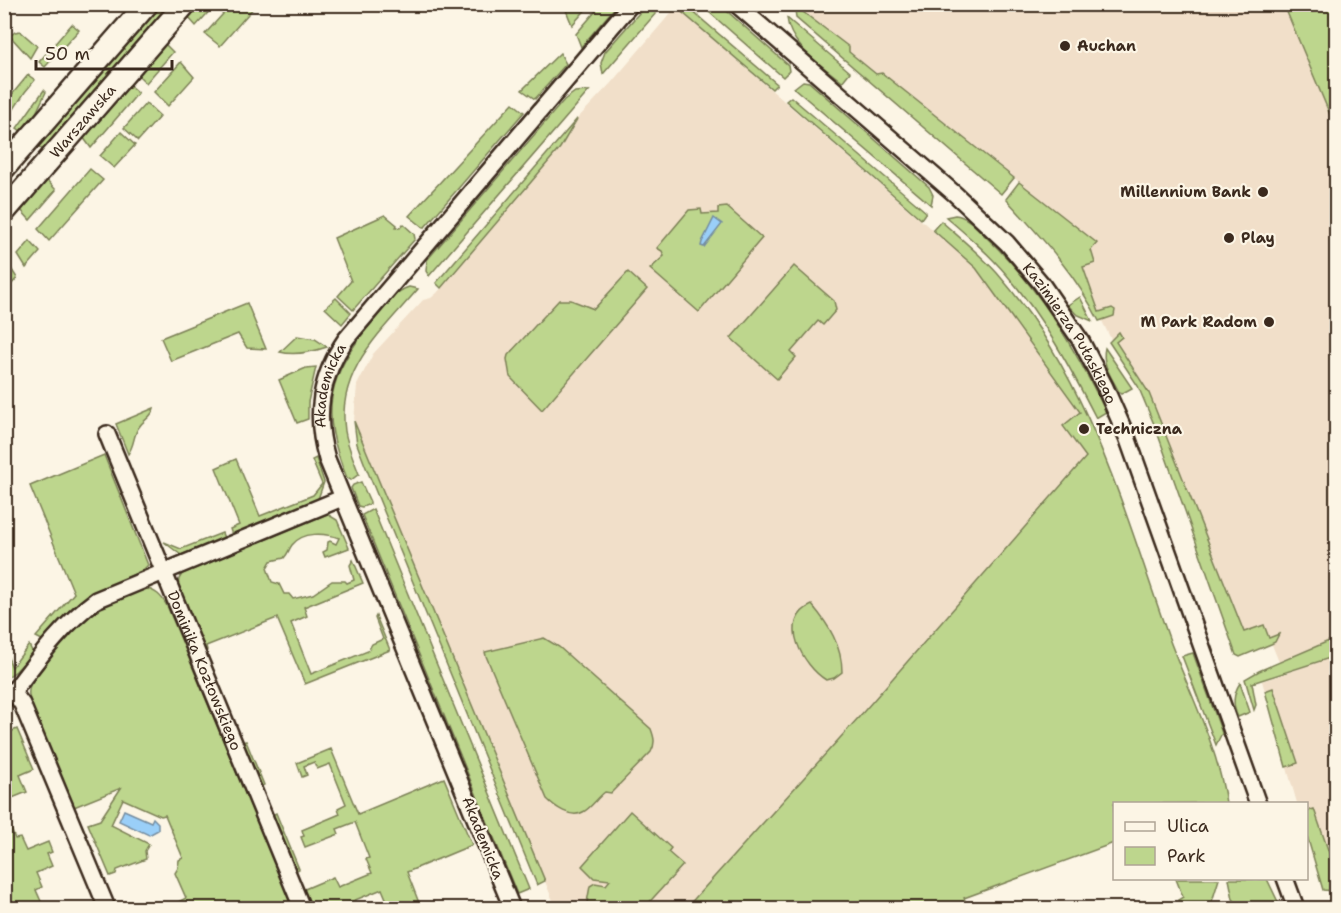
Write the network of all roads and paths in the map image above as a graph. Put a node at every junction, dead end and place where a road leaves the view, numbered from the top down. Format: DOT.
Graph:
graph roads {
  1 [pos="147,4"];
  2 [pos="185,4"];
  3 [pos="631,4"];
  4 [pos="736,4"];
  5 [pos="4,168"];
  6 [pos="6,206"];
  7 [pos="107,434"];
  8 [pos="342,498"];
  9 [pos="162,572"];
  10 [pos="9,691"];
  11 [pos="1257,802"];
  12 [pos="1285,880"];
  13 [pos="107,909"];
  14 [pos="302,909"];
  15 [pos="512,909"];
  16 [pos="1296,909"];
  1 -- 5 [label="main road, Warszawska"];
  2 -- 6 [label="main road, Warszawska"];
  3 -- 8 [label="street, Akademicka"];
  4 -- 11 [label="street, Kazimierza Pułaskiego"];
  7 -- 9 [label="street, Dominika Kozłowskiego"];
  8 -- 9 [label="street"];
  8 -- 15 [label="street, Akademicka"];
  9 -- 10 [label="street"];
  9 -- 14 [label="street, Dominika Kozłowskiego"];
  10 -- 13 [label="street"];
  12 -- 16 [label="street"];
}
